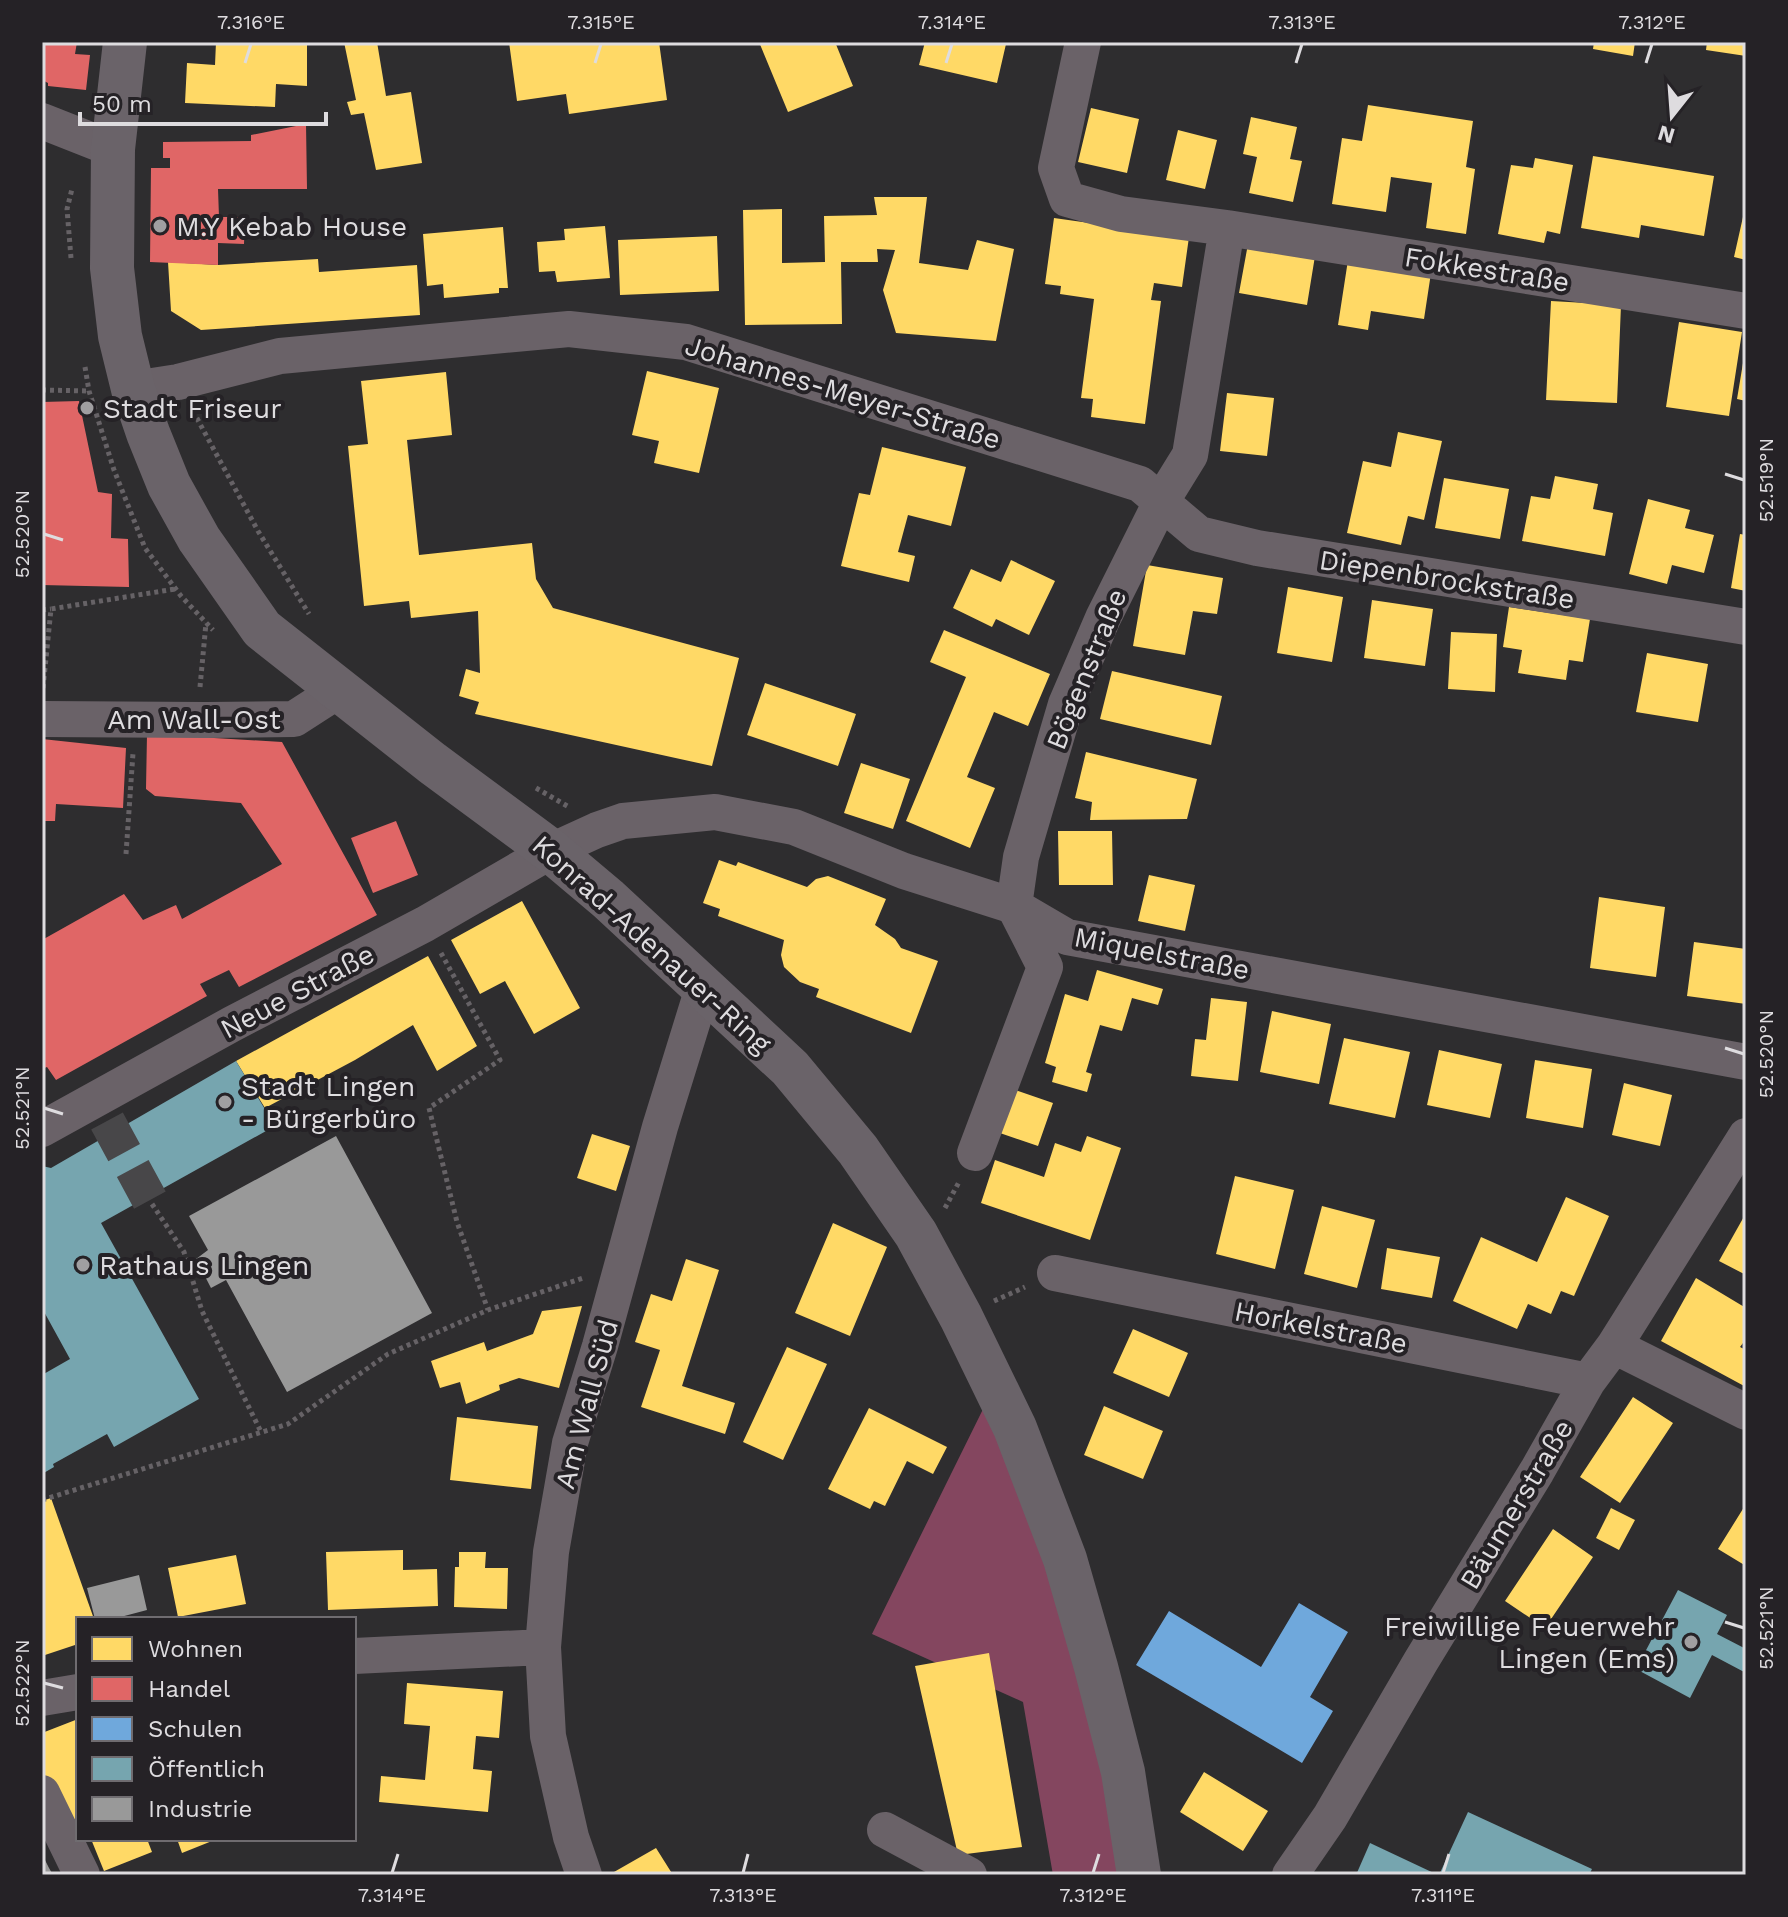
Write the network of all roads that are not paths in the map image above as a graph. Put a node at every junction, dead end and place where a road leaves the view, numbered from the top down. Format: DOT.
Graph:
graph roads {
  1 [pos="125,42"];
  2 [pos="1083,42"];
  3 [pos="42,121"];
  4 [pos="113,149"];
  5 [pos="1227,228"];
  6 [pos="1746,311"];
  7 [pos="133,389"];
  8 [pos="1161,502"];
  9 [pos="1746,627"];
  10 [pos="339,690"];
  11 [pos="42,719"];
  12 [pos="551,851"];
  13 [pos="1014,906"];
  14 [pos="703,988"];
  15 [pos="1746,1062"];
  16 [pos="42,1129"];
  17 [pos="1746,1136"];
  18 [pos="975,1153"];
  19 [pos="1055,1273"];
  20 [pos="1614,1346"];
  21 [pos="1588,1381"];
  22 [pos="1746,1412"];
  23 [pos="543,1647"];
  24 [pos="356,1656"];
  25 [pos="76,1692"];
  26 [pos="42,1698"];
  27 [pos="42,1793"];
  28 [pos="885,1830"];
  29 [pos="82,1875"];
  30 [pos="584,1875"];
  31 [pos="969,1875"];
  32 [pos="1139,1875"];
  33 [pos="1290,1875"];
  1 -- 4 [label="main road, Konrad-Adenauer-Ring"];
  2 -- 5 [label="street, Fokkestraße"];
  3 -- 4 [label="street"];
  4 -- 7 [label="main road, Konrad-Adenauer-Ring"];
  5 -- 6 [label="street, Fokkestraße"];
  5 -- 8 [label="street, Bögenstraße"];
  7 -- 8 [label="street, Johannes-Meyer-Straße"];
  7 -- 10 [label="main road, Konrad-Adenauer-Ring"];
  8 -- 9 [label="street, Diepenbrockstraße"];
  8 -- 13 [label="street, Bögenstraße"];
  10 -- 11 [label="street, Am Wall-Ost"];
  10 -- 12 [label="main road, Konrad-Adenauer-Ring"];
  12 -- 13 [label="street, Miquelstraße"];
  12 -- 14 [label="main road, Konrad-Adenauer-Ring"];
  12 -- 16 [label="street, Neue Straße"];
  13 -- 15 [label="street, Miquelstraße"];
  13 -- 18 [label="street"];
  14 -- 23 [label="street, Am Wall Süd"];
  14 -- 32 [label="main road, Konrad-Adenauer-Ring"];
  17 -- 20 [label="street, Bäumerstraße"];
  19 -- 21 [label="street, Horkelstraße"];
  20 -- 21 [label="street, Bäumerstraße"];
  20 -- 22 [label="street"];
  21 -- 33 [label="street, Bäumerstraße"];
  23 -- 24 [label="street"];
  23 -- 30 [label="street, Am Wall Süd"];
  25 -- 26 [label="street"];
  27 -- 29 [label="street"];
  28 -- 31 [label="street"];
}
